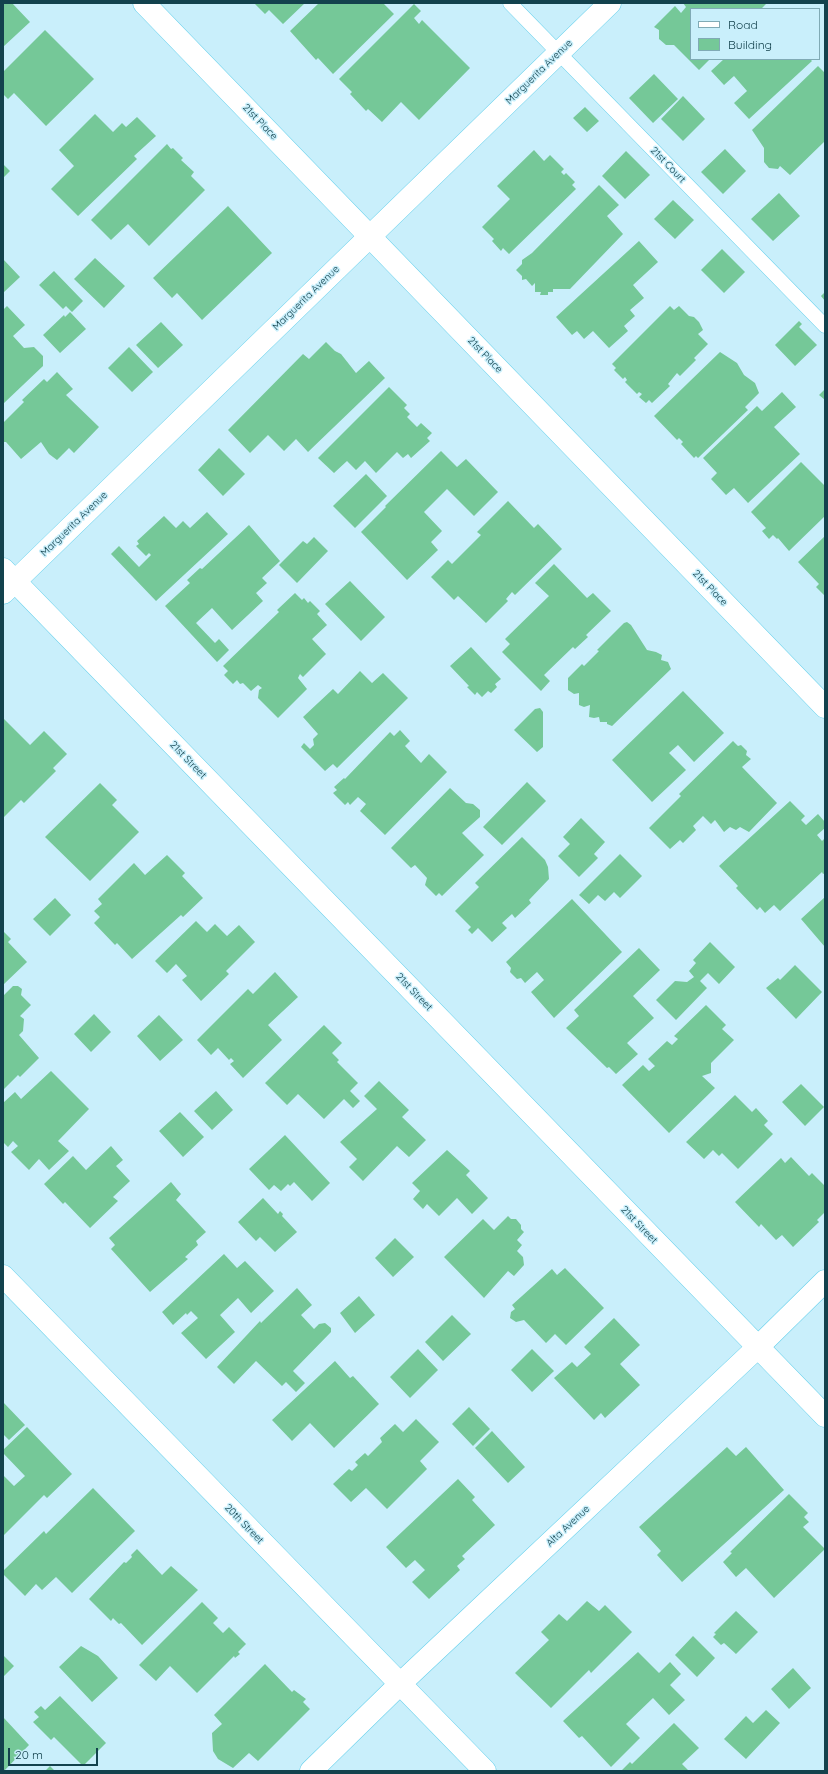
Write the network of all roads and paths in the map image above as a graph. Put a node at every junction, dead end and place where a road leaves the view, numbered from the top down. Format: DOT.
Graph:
graph roads {
  1 [pos="144,3"];
  2 [pos="510,3"];
  3 [pos="610,3"];
  4 [pos="559,53"];
  5 [pos="371,236"];
  6 [pos="825,326"];
  7 [pos="7,581"];
  8 [pos="825,707"];
  9 [pos="3,1276"];
  10 [pos="825,1281"];
  11 [pos="758,1347"];
  12 [pos="825,1416"];
  13 [pos="400,1684"];
  14 [pos="311,1771"];
  15 [pos="484,1771"];
  1 -- 5 [label="street, 21st Place"];
  2 -- 4 [label="lane, 21st Court"];
  3 -- 4 [label="street, Marguerita Avenue"];
  4 -- 5 [label="street, Marguerita Avenue"];
  4 -- 6 [label="lane, 21st Court"];
  5 -- 7 [label="street, Marguerita Avenue"];
  5 -- 8 [label="street, 21st Place"];
  7 -- 11 [label="street, 21st Street"];
  9 -- 13 [label="street, 20th Street"];
  10 -- 11 [label="street, Alta Avenue"];
  11 -- 12 [label="street, 21st Street"];
  11 -- 13 [label="street, Alta Avenue"];
  13 -- 14 [label="street, Alta Avenue"];
  13 -- 15 [label="street, 20th Street"];
}
